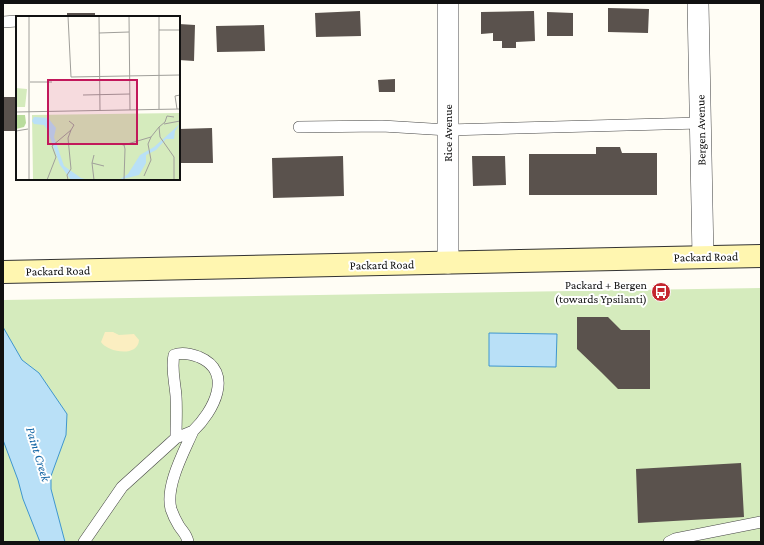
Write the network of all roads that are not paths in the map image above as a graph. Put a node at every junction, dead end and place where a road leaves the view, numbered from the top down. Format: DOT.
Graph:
graph roads {
  1 [pos="448,3"];
  2 [pos="698,3"];
  3 [pos="16,21"];
  4 [pos="3,22"];
  5 [pos="700,123"];
  6 [pos="299,127"];
  7 [pos="448,130"];
  8 [pos="761,256"];
  9 [pos="703,257"];
  10 [pos="448,263"];
  11 [pos="3,272"];
  12 [pos="193,431"];
  13 [pos="176,438"];
  14 [pos="761,522"];
  15 [pos="84,542"];
  16 [pos="188,542"];
  17 [pos="669,542"];
  1 -- 7 [label="street, Rice Avenue"];
  2 -- 5 [label="street, Bergen Avenue"];
  3 -- 4 [label="lane"];
  5 -- 7 [label="lane"];
  5 -- 9 [label="street, Bergen Avenue"];
  6 -- 7 [label="lane"];
  7 -- 10 [label="street, Rice Avenue"];
  8 -- 9 [label="main road, Packard Road"];
  9 -- 10 [label="main road, Packard Road"];
  10 -- 11 [label="main road, Packard Road"];
  12 -- 13 [label="lane"];
  12 -- 13 [label="lane"];
  12 -- 16 [label="lane"];
  13 -- 15 [label="lane"];
  14 -- 17 [label="lane"];
}
